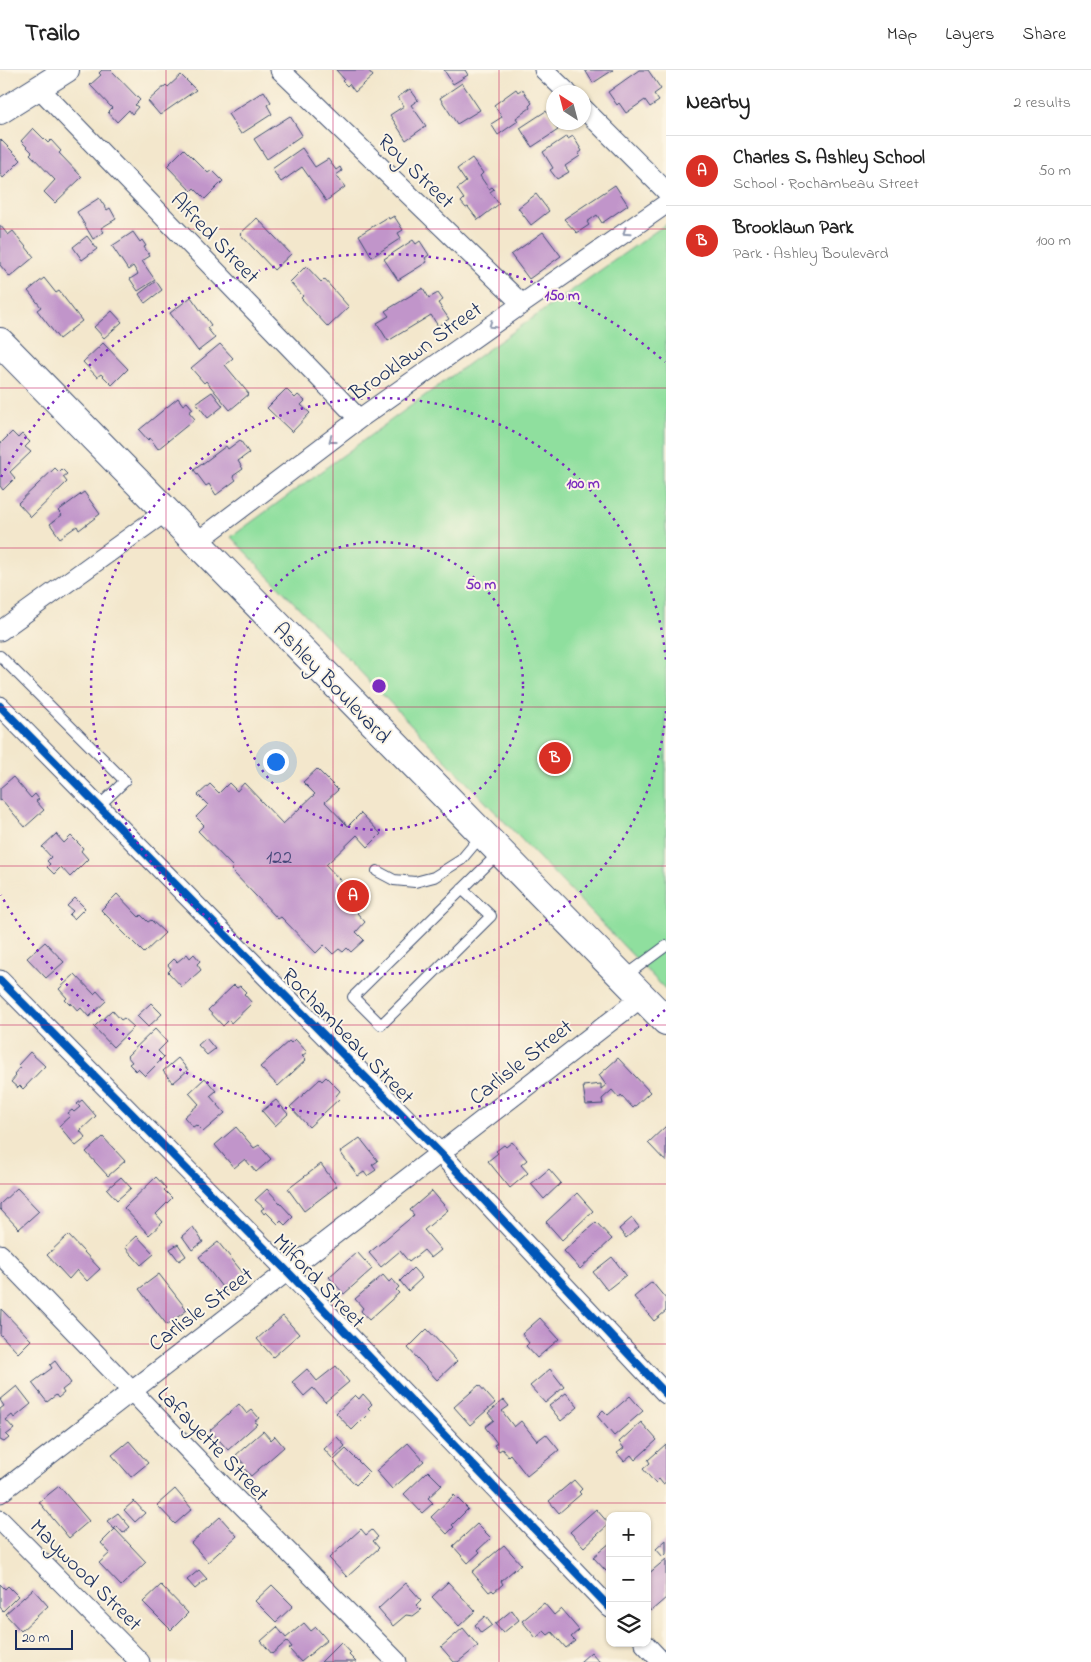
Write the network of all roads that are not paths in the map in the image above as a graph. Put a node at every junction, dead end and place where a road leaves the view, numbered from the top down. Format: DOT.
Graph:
graph roads {
  1 [pos="67,70"];
  2 [pos="280,70"];
  3 [pos="544,70"];
  4 [pos="560,85"];
  5 [pos="39,88"];
  6 [pos="0,112"];
  7 [pos="591,116"];
  8 [pos="666,192"];
  9 [pos="666,204"];
  10 [pos="522,304"];
  11 [pos="0,342"];
  12 [pos="360,419"];
  13 [pos="166,512"];
  14 [pos="197,542"];
  15 [pos="0,631"];
  16 [pos="0,656"];
  17 [pos="0,706"];
  18 [pos="99,806"];
  19 [pos="491,843"];
  20 [pos="377,871"];
  21 [pos="462,889"];
  22 [pos="666,946"];
  23 [pos="623,977"];
  24 [pos="0,980"];
  25 [pos="642,997"];
  26 [pos="666,1021"];
  27 [pos="440,1153"];
  28 [pos="0,1254"];
  29 [pos="287,1271"];
  30 [pos="131,1391"];
  31 [pos="666,1394"];
  32 [pos="0,1493"];
  33 [pos="0,1520"];
  34 [pos="606,1604"];
  35 [pos="648,1647"];
  36 [pos="140,1662"];
  37 [pos="397,1662"];
  38 [pos="662,1662"];
  1 -- 5 [label="street"];
  2 -- 10 [label="street, Roy Street"];
  3 -- 4 [label="street"];
  5 -- 6 [label="street"];
  5 -- 12 [label="street, Alfred Street"];
  7 -- 8 [label="street"];
  9 -- 10 [label="street, Brooklawn Street, one-way"];
  10 -- 12 [label="street, Brooklawn Street, one-way"];
  11 -- 13 [label="main road, Ashley Boulevard"];
  12 -- 14 [label="street, Brooklawn Street, one-way"];
  13 -- 14 [label="main road, Ashley Boulevard"];
  13 -- 15 [label="street"];
  14 -- 19 [label="main road, Ashley Boulevard"];
  16 -- 18 [label="lane"];
  17 -- 18 [label="street, Rochambeau Street"];
  18 -- 27 [label="street, Rochambeau Street"];
  19 -- 20 [label="lane"];
  19 -- 21 [label="lane"];
  19 -- 23 [label="main road, Ashley Boulevard"];
  21 -- 21 [label="lane"];
  22 -- 23 [label="lane"];
  23 -- 25 [label="main road, Ashley Boulevard"];
  24 -- 29 [label="street, Milford Street"];
  25 -- 26 [label="main road, Ashley Boulevard"];
  25 -- 27 [label="street, Carlisle Street"];
  27 -- 29 [label="street, Carlisle Street"];
  27 -- 31 [label="street, Rochambeau Street"];
  28 -- 30 [label="street, Lafayette Street"];
  29 -- 30 [label="street, Carlisle Street"];
  29 -- 34 [label="street, Milford Street"];
  30 -- 32 [label="street, Carlisle Street"];
  30 -- 37 [label="street, Lafayette Street"];
  33 -- 36 [label="street, Maywood Street"];
  35 -- 38 [label="street"];
}
